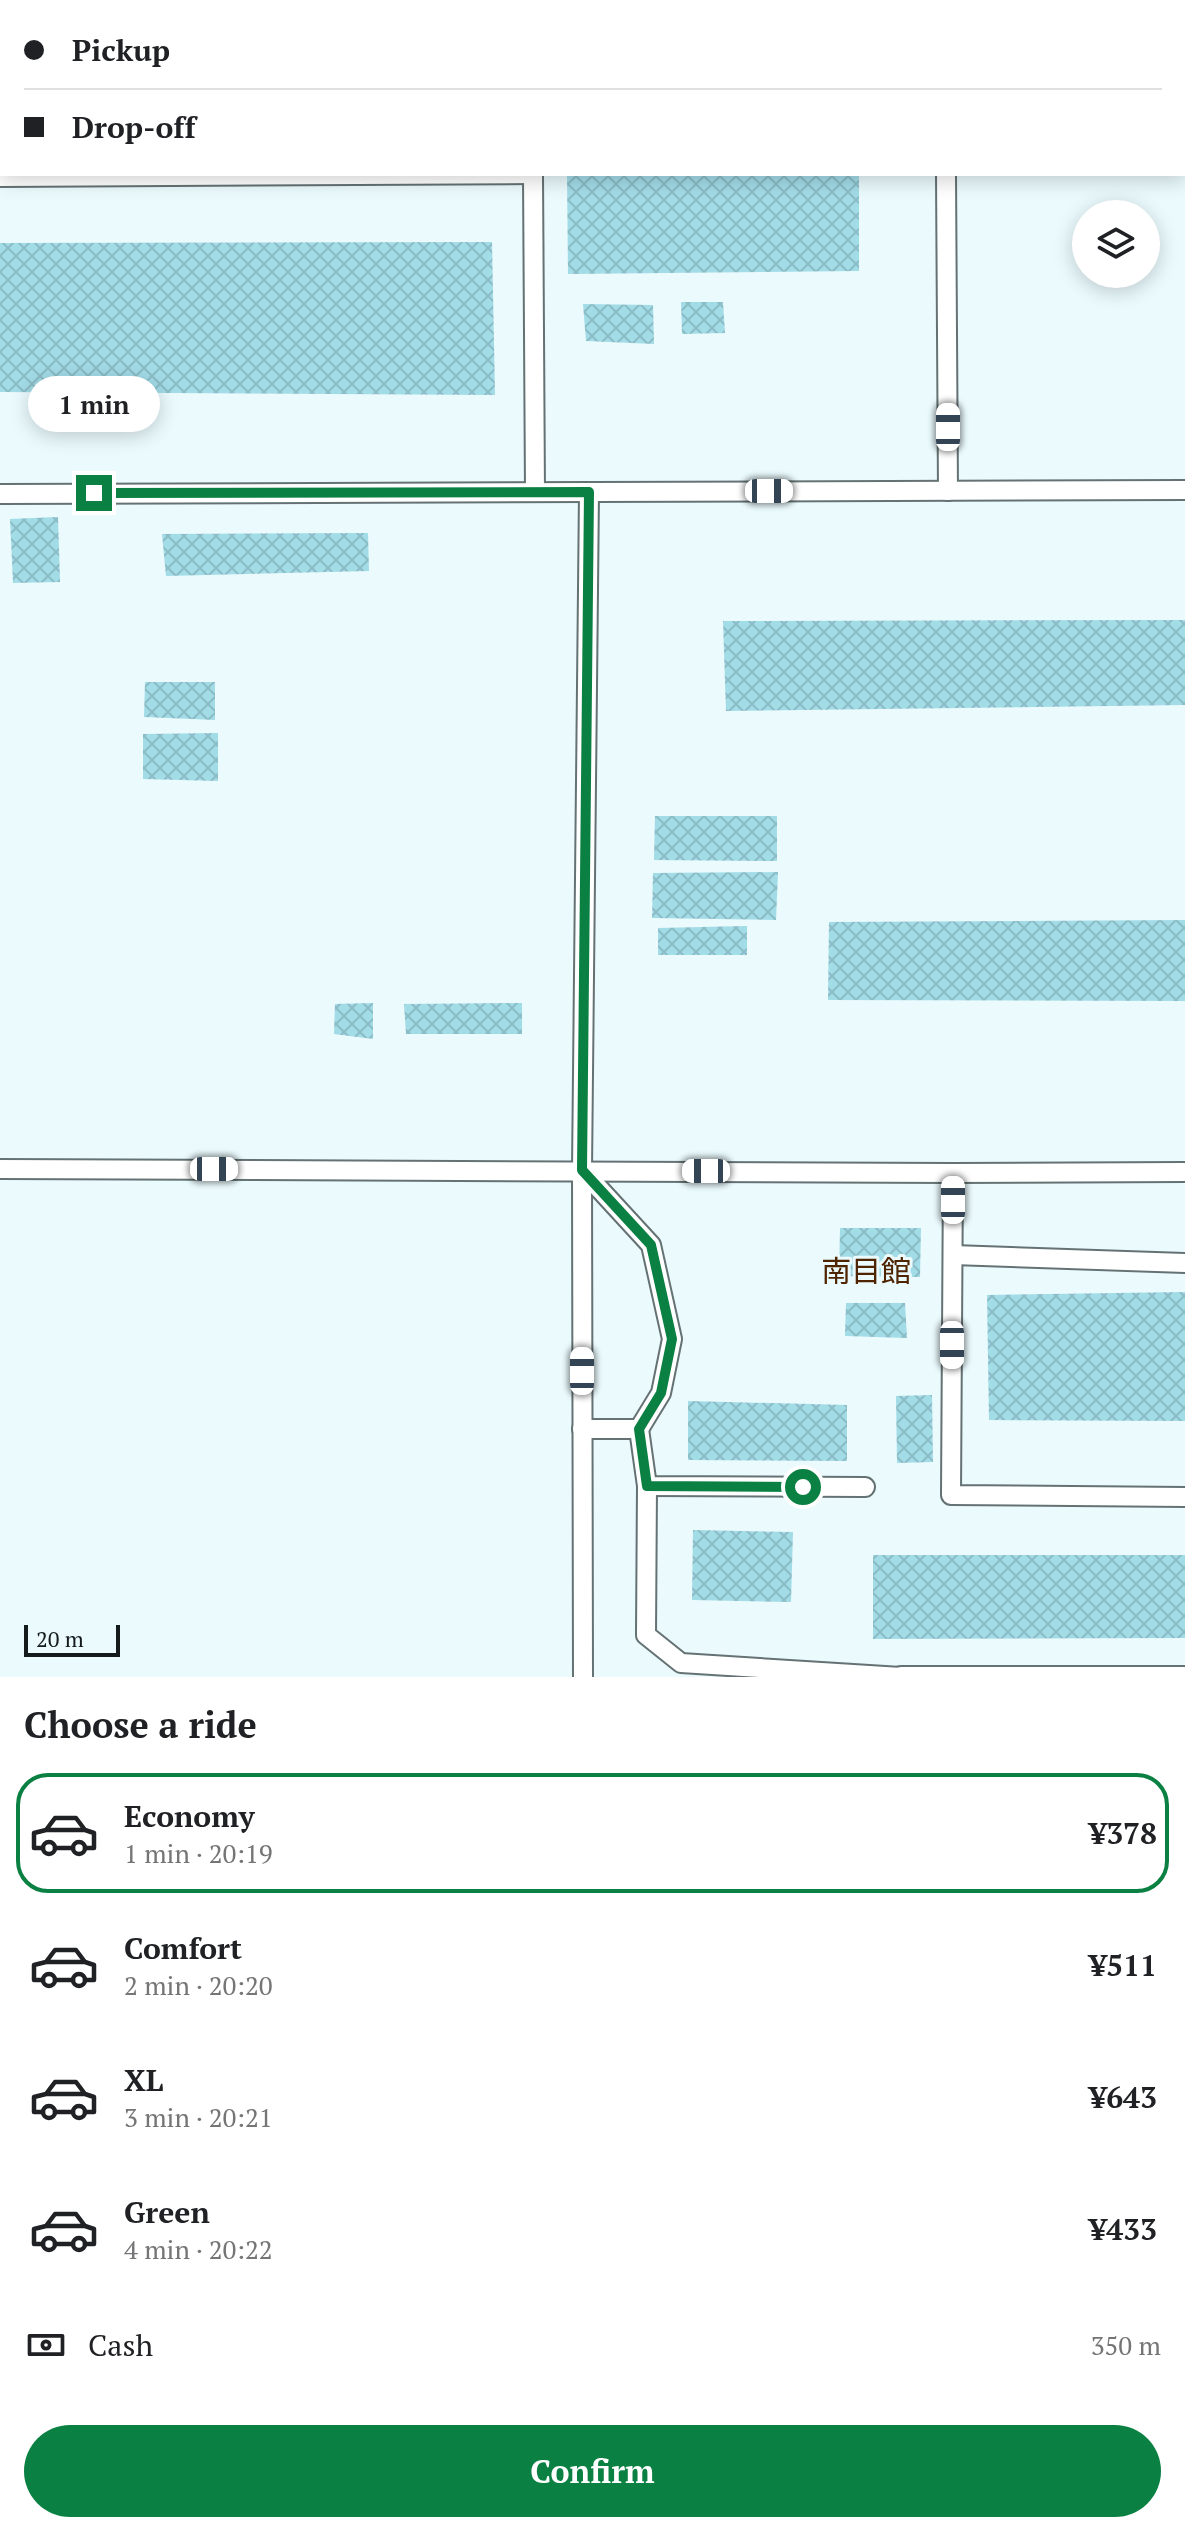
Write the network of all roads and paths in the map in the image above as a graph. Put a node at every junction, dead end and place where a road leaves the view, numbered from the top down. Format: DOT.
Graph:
graph roads {
  1 [pos="178,176"];
  2 [pos="533,176"];
  3 [pos="946,176"];
  4 [pos="0,177"];
  5 [pos="1185,490"];
  6 [pos="948,491"];
  7 [pos="535,492"];
  8 [pos="589,492"];
  9 [pos="0,494"];
  10 [pos="0,1169"];
  11 [pos="582,1170"];
  12 [pos="1185,1172"];
  13 [pos="953,1173"];
  14 [pos="953,1255"];
  15 [pos="1185,1263"];
  16 [pos="582,1429"];
  17 [pos="639,1429"];
  18 [pos="647,1486"];
  19 [pos="865,1487"];
  20 [pos="1185,1497"];
  21 [pos="901,1676"];
  22 [pos="1185,1676"];
  23 [pos="583,1677"];
  1 -- 4 [label="lane"];
  2 -- 7 [label="lane"];
  3 -- 6 [label="lane"];
  5 -- 6 [label="lane"];
  6 -- 8 [label="lane"];
  7 -- 8 [label="lane"];
  7 -- 9 [label="lane"];
  8 -- 11 [label="lane"];
  10 -- 11 [label="lane"];
  11 -- 13 [label="lane"];
  11 -- 16 [label="lane"];
  11 -- 17 [label="lane"];
  12 -- 13 [label="lane"];
  13 -- 14 [label="lane"];
  14 -- 15 [label="lane"];
  14 -- 20 [label="lane"];
  16 -- 17 [label="lane"];
  16 -- 23 [label="lane"];
  17 -- 18 [label="lane"];
  18 -- 19 [label="lane"];
  18 -- 21 [label="lane"];
  21 -- 22 [label="lane"];
}
